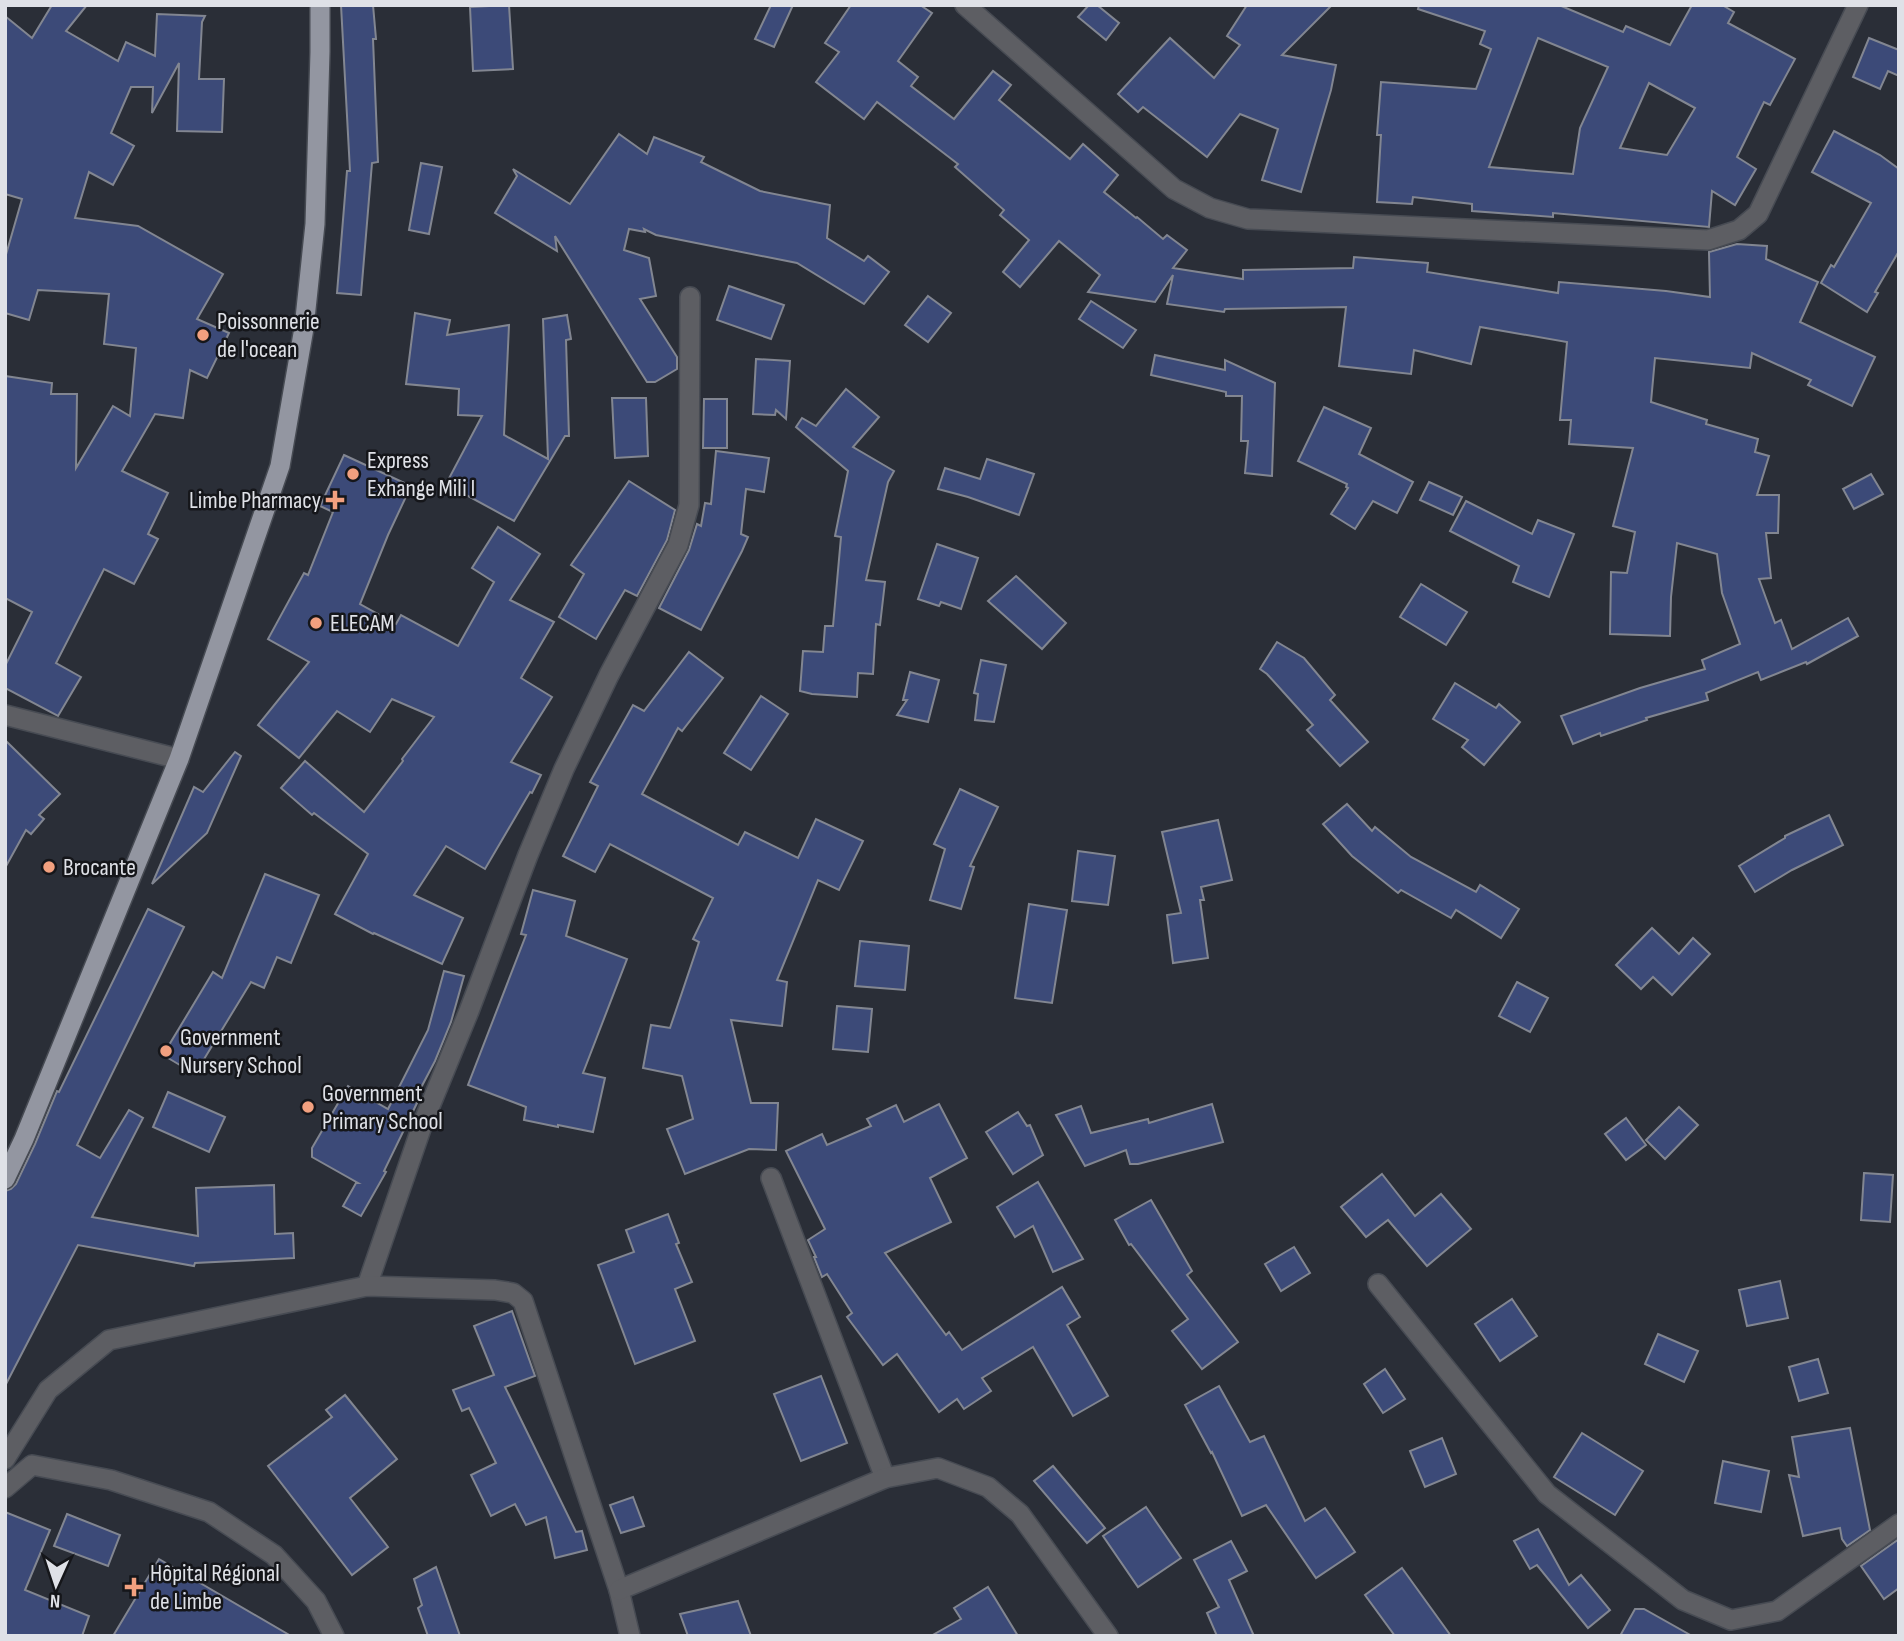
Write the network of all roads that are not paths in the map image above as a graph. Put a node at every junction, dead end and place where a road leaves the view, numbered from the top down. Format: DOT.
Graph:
graph roads {
  1 [pos="320,5"];
  2 [pos="965,5"];
  3 [pos="1857,5"];
  4 [pos="690,297"];
  5 [pos="5,715"];
  6 [pos="179,759"];
  7 [pos="771,1178"];
  8 [pos="5,1179"];
  9 [pos="1378,1284"];
  10 [pos="367,1286"];
  11 [pos="5,1459"];
  12 [pos="885,1478"];
  13 [pos="5,1488"];
  14 [pos="1899,1524"];
  15 [pos="619,1590"];
  16 [pos="334,1636"];
  17 [pos="630,1636"];
  18 [pos="1108,1636"];
  1 -- 6 [label="highway"];
  2 -- 3 [label="street"];
  4 -- 10 [label="street"];
  5 -- 6 [label="street"];
  6 -- 8 [label="highway"];
  7 -- 12 [label="street"];
  9 -- 14 [label="street"];
  10 -- 11 [label="street"];
  10 -- 15 [label="street"];
  12 -- 15 [label="street"];
  12 -- 18 [label="street"];
  13 -- 16 [label="street"];
  15 -- 17 [label="street"];
}
